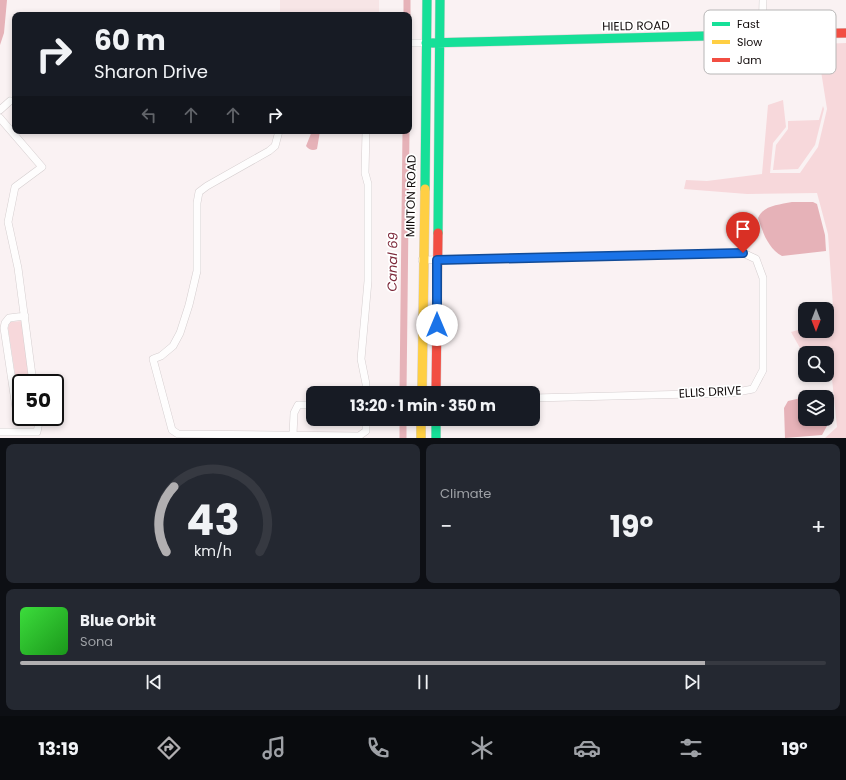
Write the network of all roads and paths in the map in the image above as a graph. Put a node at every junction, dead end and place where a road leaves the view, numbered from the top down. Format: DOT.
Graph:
graph roads {
  1 [pos="426,0"];
  2 [pos="440,0"];
  3 [pos="763,0"];
  4 [pos="763,10"];
  5 [pos="836,33"];
  6 [pos="846,33"];
  7 [pos="704,36"];
  8 [pos="440,42"];
  9 [pos="412,43"];
  10 [pos="426,43"];
  11 [pos="10,101"];
  12 [pos="0,110"];
  13 [pos="0,118"];
  14 [pos="12,132"];
  15 [pos="14,134"];
  16 [pos="278,134"];
  17 [pos="366,134"];
  18 [pos="422,260"];
  19 [pos="437,260"];
  20 [pos="25,316"];
  21 [pos="32,374"];
  22 [pos="12,381"];
  23 [pos="366,386"];
  24 [pos="422,386"];
  25 [pos="436,386"];
  26 [pos="540,398"];
  27 [pos="306,405"];
  28 [pos="38,426"];
  29 [pos="366,426"];
  30 [pos="421,426"];
  31 [pos="436,426"];
  32 [pos="0,432"];
  33 [pos="293,435"];
  34 [pos="421,438"];
  35 [pos="436,438"];
  1 -- 10 [label="main road, MINTON ROAD"];
  2 -- 8 [label="main road"];
  3 -- 4 [label="street"];
  5 -- 6 [label="main road, HIELD ROAD"];
  7 -- 8 [label="main road, HIELD ROAD"];
  8 -- 10 [label="main road, HIELD ROAD"];
  8 -- 19 [label="main road"];
  9 -- 10 [label="street"];
  10 -- 18 [label="main road, MINTON ROAD"];
  11 -- 12 [label="street"];
  13 -- 14 [label="street"];
  15 -- 20 [label="street"];
  16 -- 33 [label="street"];
  17 -- 23 [label="street"];
  18 -- 19 [label="street"];
  18 -- 24 [label="main road, MINTON ROAD"];
  19 -- 25 [label="main road"];
  19 -- 26 [label="street, ELLIS DRIVE"];
  20 -- 21 [label="street"];
  20 -- 22 [label="street"];
  27 -- 33 [label="street"];
  28 -- 32 [label="street"];
  29 -- 33 [label="street"];
  30 -- 34 [label="main road"];
  31 -- 35 [label="main road"];
}
